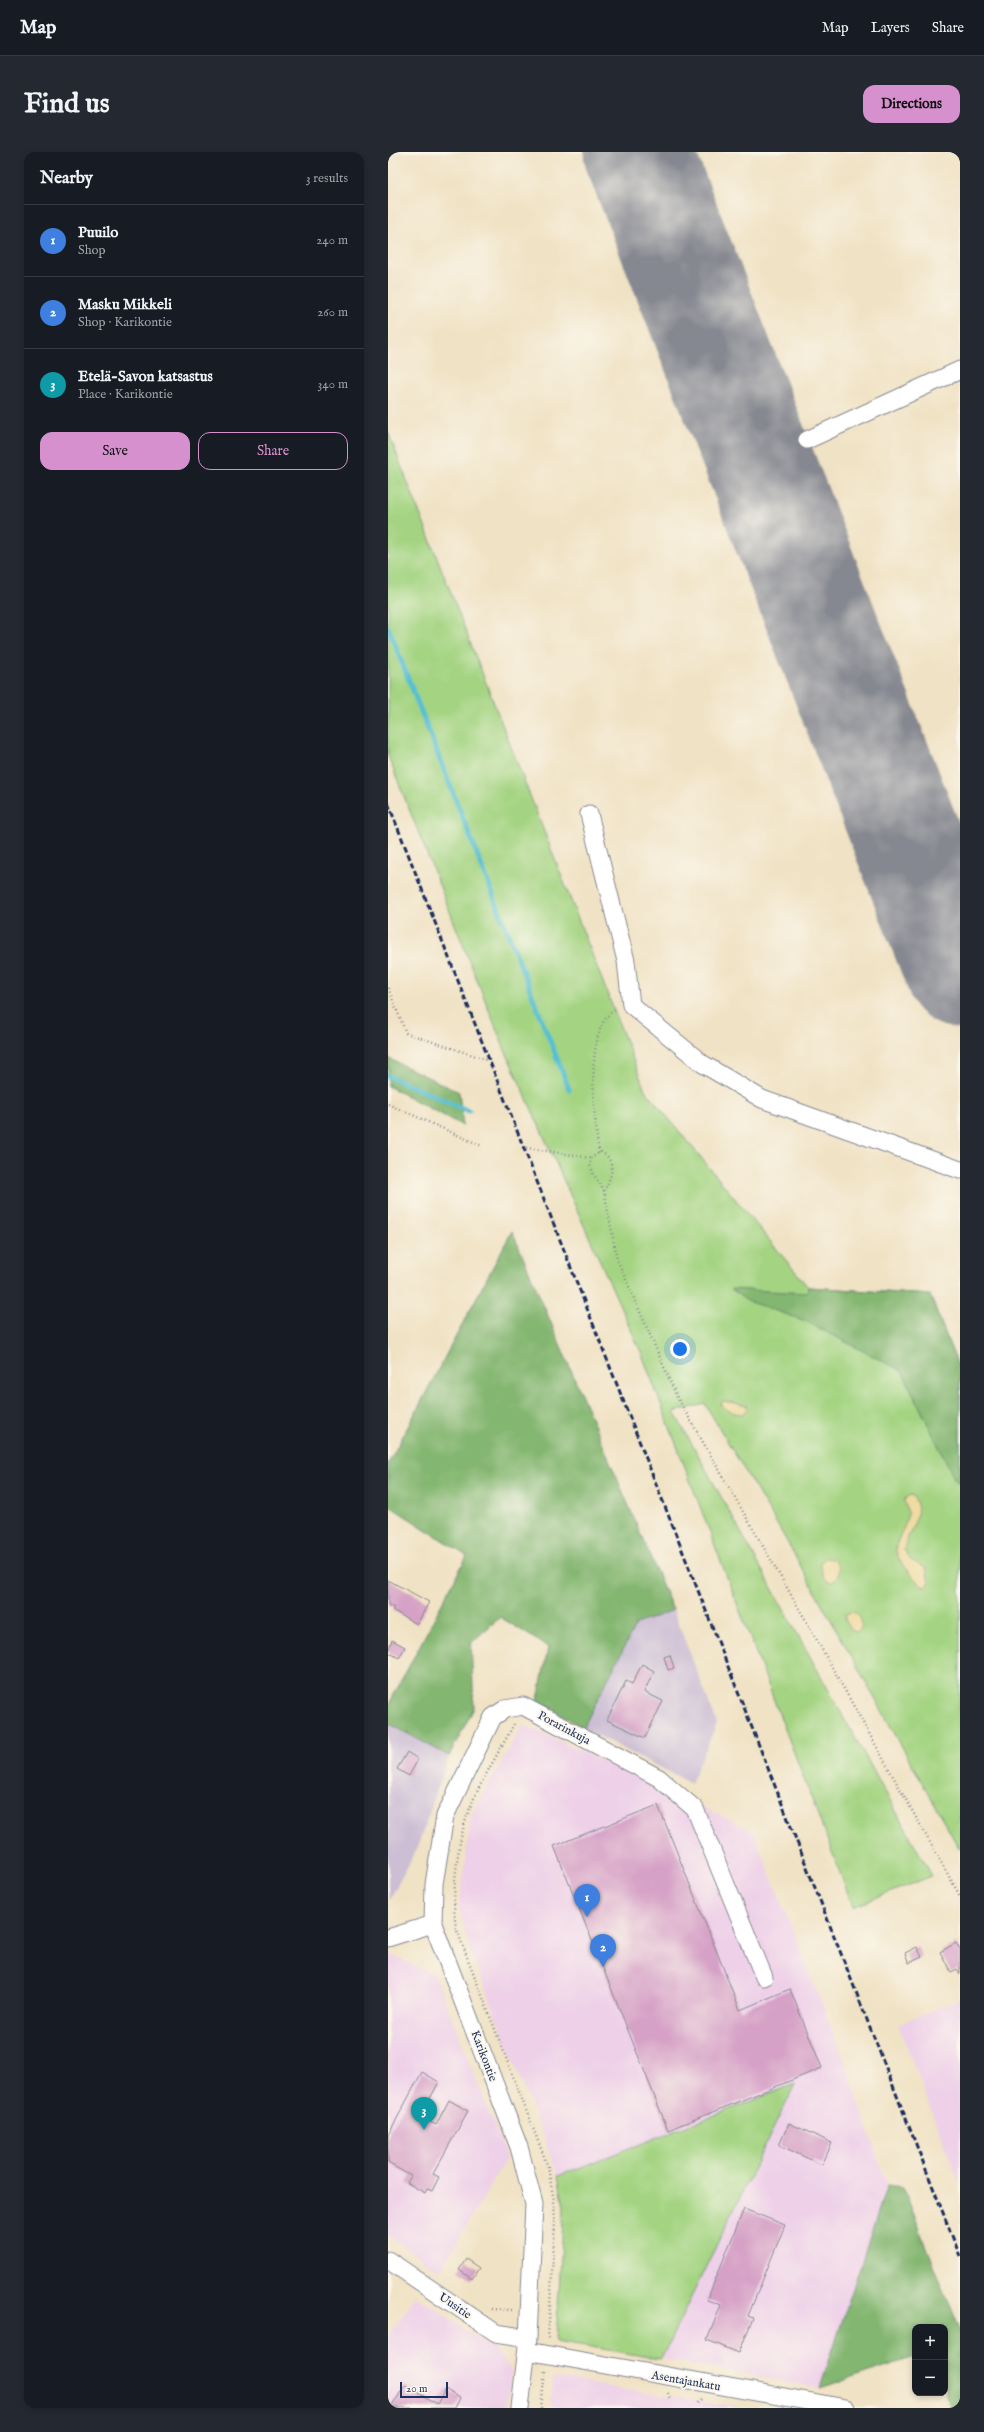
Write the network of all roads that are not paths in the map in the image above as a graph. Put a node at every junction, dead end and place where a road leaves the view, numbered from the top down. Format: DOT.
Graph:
graph roads {
  1 [pos="960,370"];
  2 [pos="807,440"];
  3 [pos="589,814"];
  4 [pos="960,1170"];
  5 [pos="493,1717"];
  6 [pos="433,1924"];
  7 [pos="388,1938"];
  8 [pos="764,1977"];
  9 [pos="388,2260"];
  10 [pos="528,2344"];
  11 [pos="520,2408"];
  12 [pos="846,2408"];
  1 -- 2 [label="street"];
  3 -- 4 [label="street"];
  5 -- 6 [label="street, Karikontie"];
  5 -- 8 [label="street, Porarinkuja"];
  6 -- 7 [label="street"];
  6 -- 10 [label="street, Karikontie"];
  9 -- 10 [label="street, Uusitie"];
  10 -- 11 [label="street, Karikontie"];
  10 -- 12 [label="street, Asentajankatu"];
}
